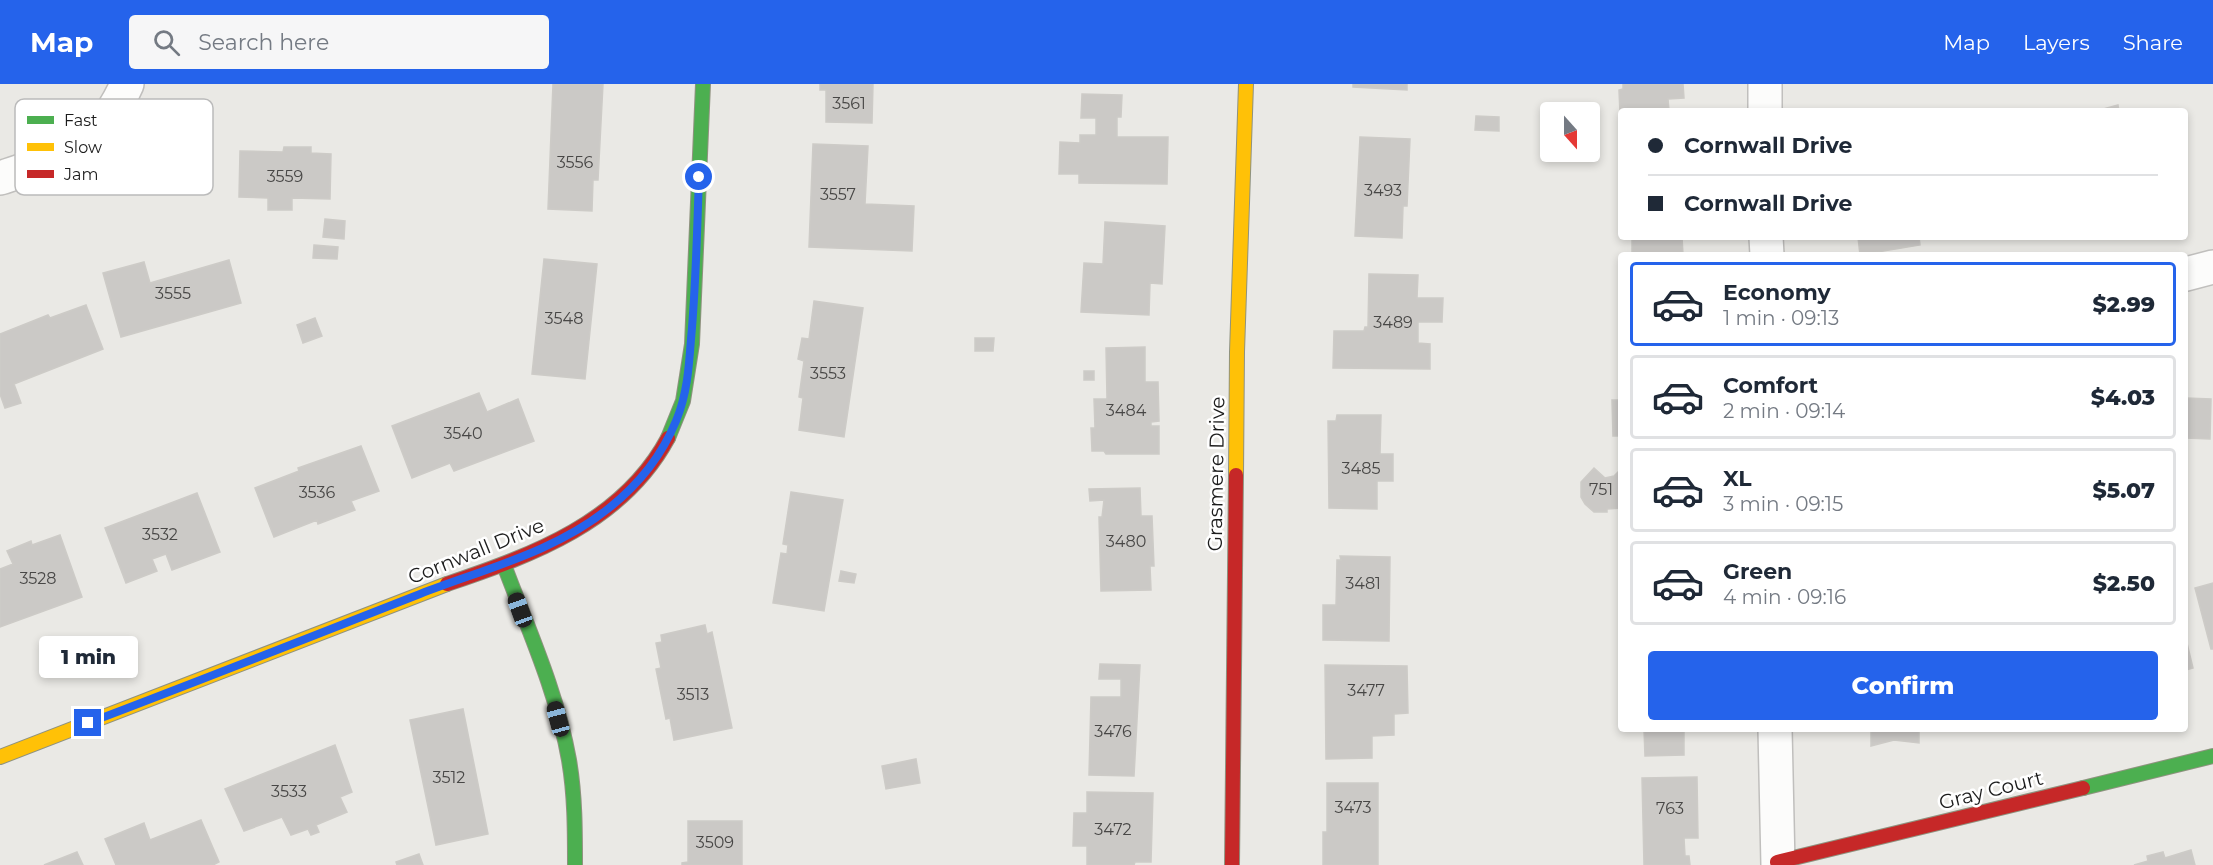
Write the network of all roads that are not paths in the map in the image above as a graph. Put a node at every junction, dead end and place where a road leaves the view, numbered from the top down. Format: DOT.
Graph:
graph roads {
  1 [pos="127,84"];
  2 [pos="703,84"];
  3 [pos="1246,84"];
  4 [pos="1765,84"];
  5 [pos="120,99"];
  6 [pos="1765,108"];
  7 [pos="15,173"];
  8 [pos="0,178"];
  9 [pos="2213,267"];
  10 [pos="2188,273"];
  11 [pos="504,565"];
  12 [pos="1775,732"];
  13 [pos="2213,756"];
  14 [pos="0,757"];
  15 [pos="1778,864"];
  16 [pos="575,865"];
  17 [pos="1232,865"];
  1 -- 5 [label="street"];
  2 -- 11 [label="street, Cornwall Drive"];
  3 -- 17 [label="street, Grasmere Drive"];
  4 -- 6 [label="street"];
  7 -- 8 [label="street"];
  9 -- 10 [label="street"];
  11 -- 14 [label="street, Cornwall Drive"];
  11 -- 16 [label="street"];
  12 -- 15 [label="street"];
  13 -- 15 [label="street, Gray Court"];
}
